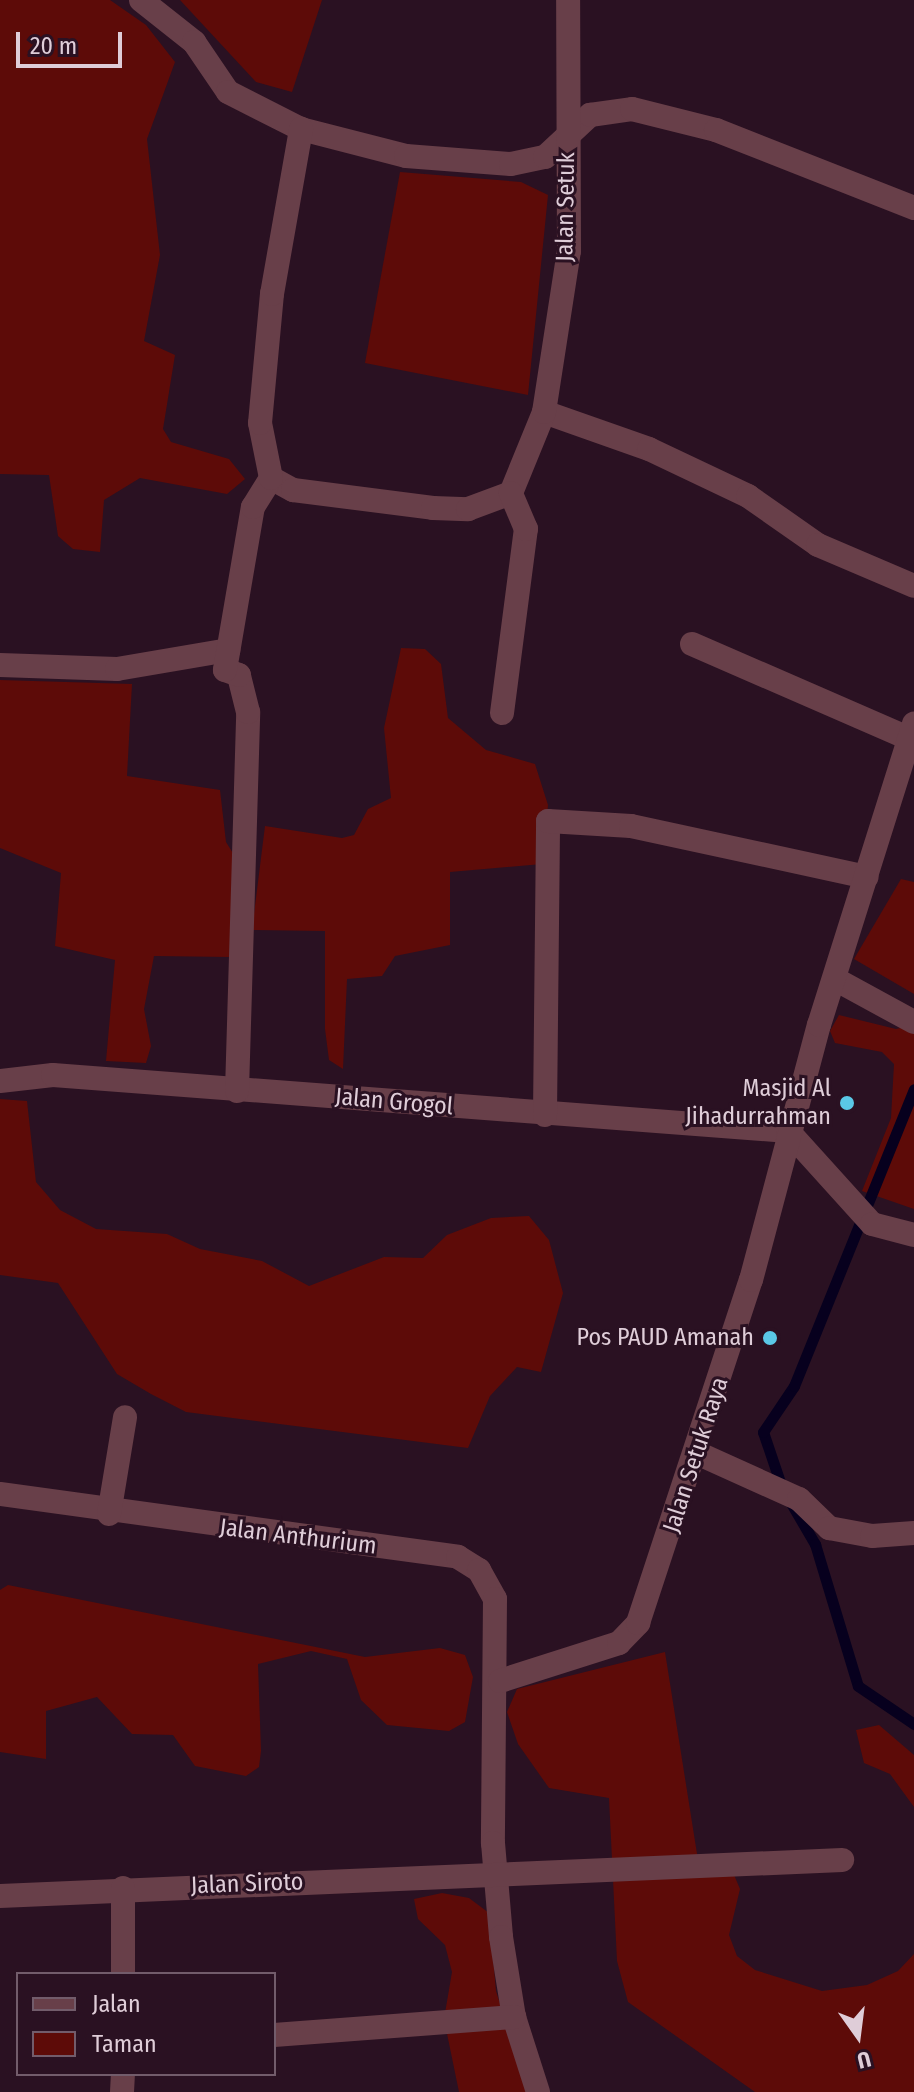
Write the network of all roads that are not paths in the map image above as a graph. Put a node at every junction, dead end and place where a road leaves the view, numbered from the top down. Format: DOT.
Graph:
graph roads {
  1 [pos="141,0"];
  2 [pos="568,0"];
  3 [pos="301,129"];
  4 [pos="567,141"];
  5 [pos="914,208"];
  6 [pos="544,412"];
  7 [pos="271,478"];
  8 [pos="511,493"];
  9 [pos="914,586"];
  10 [pos="692,644"];
  11 [pos="228,650"];
  12 [pos="0,665"];
  13 [pos="502,713"];
  14 [pos="912,731"];
  15 [pos="867,877"];
  16 [pos="835,979"];
  17 [pos="914,1022"];
  18 [pos="0,1081"];
  19 [pos="237,1091"];
  20 [pos="545,1115"];
  21 [pos="788,1131"];
  22 [pos="904,1234"];
  23 [pos="125,1417"];
  24 [pos="697,1453"];
  25 [pos="0,1494"];
  26 [pos="109,1514"];
  27 [pos="914,1533"];
  28 [pos="500,1681"];
  29 [pos="842,1860"];
  30 [pos="495,1879"];
  31 [pos="123,1888"];
  32 [pos="0,1896"];
  33 [pos="123,1972"];
  34 [pos="514,2017"];
  35 [pos="276,2035"];
  36 [pos="538,2092"];
  1 -- 3 [label="street"];
  2 -- 4 [label="street, Jalan Setuk"];
  3 -- 4 [label="street"];
  3 -- 7 [label="street"];
  4 -- 5 [label="street"];
  4 -- 6 [label="street, Jalan Setuk"];
  6 -- 8 [label="street, Jalan Setuk"];
  6 -- 9 [label="street"];
  7 -- 8 [label="street"];
  7 -- 11 [label="street"];
  8 -- 13 [label="street"];
  10 -- 14 [label="street"];
  11 -- 12 [label="street"];
  11 -- 19 [label="street"];
  14 -- 15 [label="street, Jalan Setuk Raya"];
  15 -- 16 [label="street, Jalan Setuk Raya"];
  15 -- 20 [label="street"];
  16 -- 17 [label="street"];
  16 -- 21 [label="street, Jalan Setuk Raya"];
  18 -- 19 [label="street, Jalan Grogol"];
  19 -- 20 [label="street, Jalan Grogol"];
  20 -- 21 [label="street, Jalan Grogol"];
  21 -- 22 [label="street"];
  21 -- 24 [label="street, Jalan Setuk Raya"];
  23 -- 26 [label="street"];
  24 -- 27 [label="street"];
  24 -- 28 [label="street, Jalan Setuk Raya"];
  25 -- 26 [label="street, Jalan Anthurium"];
  26 -- 28 [label="street, Jalan Anthurium"];
  28 -- 30 [label="street, Jalan Anthurium"];
  29 -- 30 [label="street, Jalan Siroto"];
  30 -- 31 [label="street, Jalan Siroto"];
  30 -- 34 [label="street, Jalan Anthurium"];
  31 -- 32 [label="street, Jalan Siroto"];
  31 -- 33 [label="street"];
  34 -- 35 [label="street"];
  34 -- 36 [label="street, Jalan Anthurium"];
}
